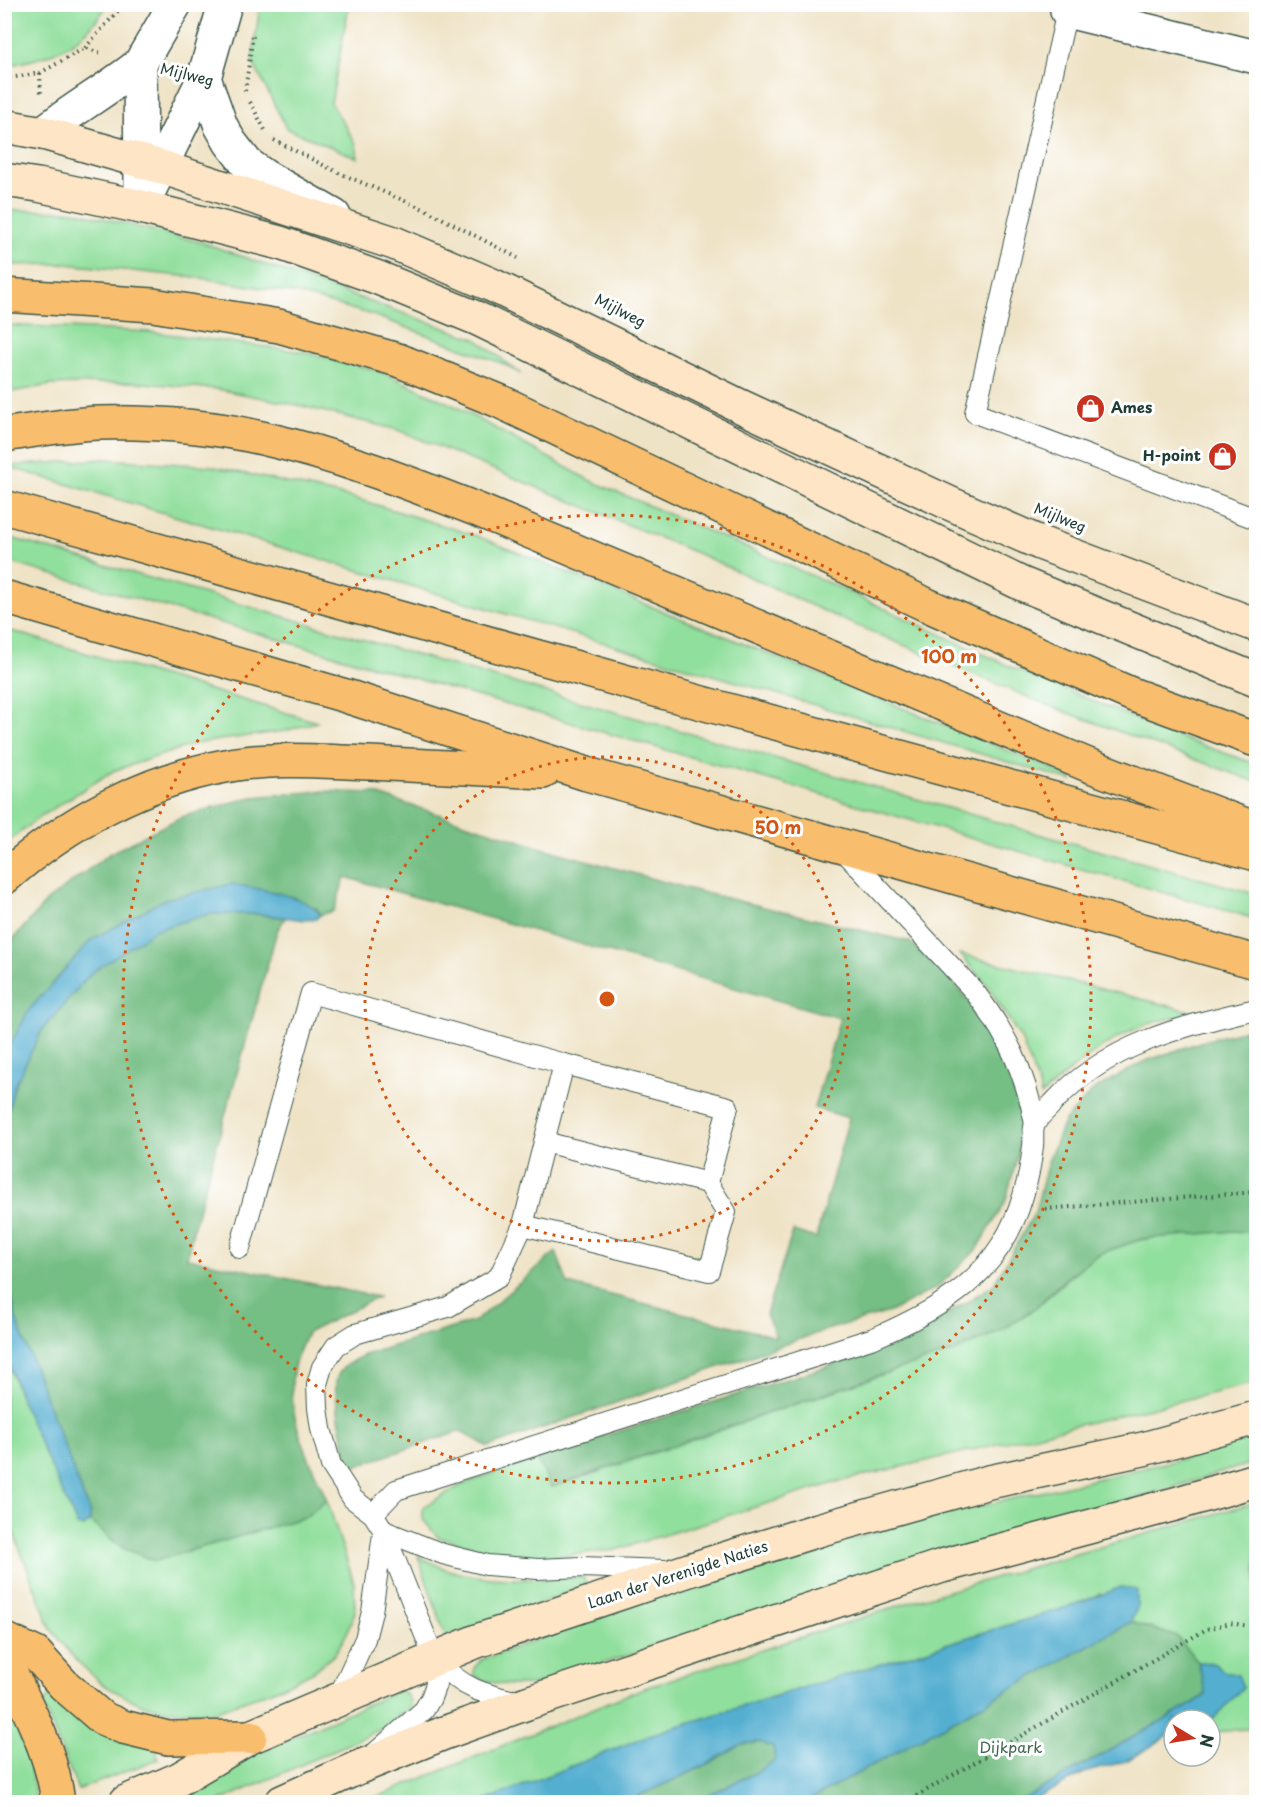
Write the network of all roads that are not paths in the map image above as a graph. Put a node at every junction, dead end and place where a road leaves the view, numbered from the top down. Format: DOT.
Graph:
graph roads {
  1 [pos="175,4"];
  2 [pos="225,4"];
  3 [pos="1068,8"];
  4 [pos="1257,57"];
  5 [pos="140,64"];
  6 [pos="204,78"];
  7 [pos="4,126"];
  8 [pos="43,133"];
  9 [pos="151,164"];
  10 [pos="4,180"];
  11 [pos="141,207"];
  12 [pos="362,232"];
  13 [pos="4,295"];
  14 [pos="4,435"];
  15 [pos="4,507"];
  16 [pos="1257,519"];
  17 [pos="4,597"];
  18 [pos="1257,625"];
  19 [pos="1257,680"];
  20 [pos="1257,741"];
  21 [pos="587,774"];
  22 [pos="1257,829"];
  23 [pos="839,846"];
  24 [pos="1257,854"];
  25 [pos="4,878"];
  26 [pos="1257,962"];
  27 [pos="1257,1010"];
  28 [pos="564,1064"];
  29 [pos="1035,1124"];
  30 [pos="544,1142"];
  31 [pos="708,1183"];
  32 [pos="523,1225"];
  33 [pos="240,1248"];
  34 [pos="1257,1418"];
  35 [pos="1257,1480"];
  36 [pos="373,1514"];
  37 [pos="384,1531"];
  38 [pos="689,1570"];
  39 [pos="4,1639"];
  40 [pos="434,1658"];
  41 [pos="4,1659"];
  42 [pos="337,1700"];
  43 [pos="527,1703"];
  44 [pos="250,1737"];
  45 [pos="357,1768"];
  46 [pos="57,1803"];
  47 [pos="126,1803"];
  48 [pos="282,1803"];
  1 -- 5 [label="street"];
  2 -- 6 [label="street"];
  3 -- 4 [label="street"];
  3 -- 16 [label="lane"];
  5 -- 8 [label="street"];
  5 -- 9 [label="street"];
  6 -- 9 [label="street"];
  6 -- 12 [label="street"];
  7 -- 8 [label="main road, Mijlweg"];
  8 -- 9 [label="main road, Mijlweg"];
  9 -- 11 [label="street"];
  9 -- 12 [label="main road, Mijlweg"];
  10 -- 11 [label="main road"];
  11 -- 19 [label="main road"];
  12 -- 18 [label="main road, Mijlweg"];
  13 -- 20 [label="highway"];
  14 -- 22 [label="highway"];
  15 -- 24 [label="highway"];
  17 -- 21 [label="highway"];
  21 -- 23 [label="highway"];
  21 -- 25 [label="highway"];
  23 -- 26 [label="highway"];
  23 -- 29 [label="lane"];
  27 -- 29 [label="lane"];
  28 -- 30 [label="lane"];
  28 -- 31 [label="lane"];
  28 -- 33 [label="lane"];
  29 -- 36 [label="lane"];
  30 -- 31 [label="lane"];
  30 -- 32 [label="lane"];
  31 -- 32 [label="lane"];
  32 -- 36 [label="lane"];
  34 -- 38 [label="main road, Laan der Verenigde Naties"];
  35 -- 43 [label="main road"];
  36 -- 37 [label="lane"];
  37 -- 38 [label="lane"];
  37 -- 40 [label="lane"];
  37 -- 42 [label="lane"];
  38 -- 40 [label="main road, Laan der Verenigde Naties"];
  39 -- 44 [label="highway"];
  40 -- 42 [label="main road, Laan der Verenigde Naties"];
  40 -- 43 [label="lane"];
  40 -- 45 [label="lane"];
  41 -- 46 [label="highway"];
  42 -- 44 [label="main road, Laan der Verenigde Naties"];
  43 -- 45 [label="main road"];
  44 -- 47 [label="main road, Laan der Verenigde Naties"];
  45 -- 48 [label="main road"];
}
